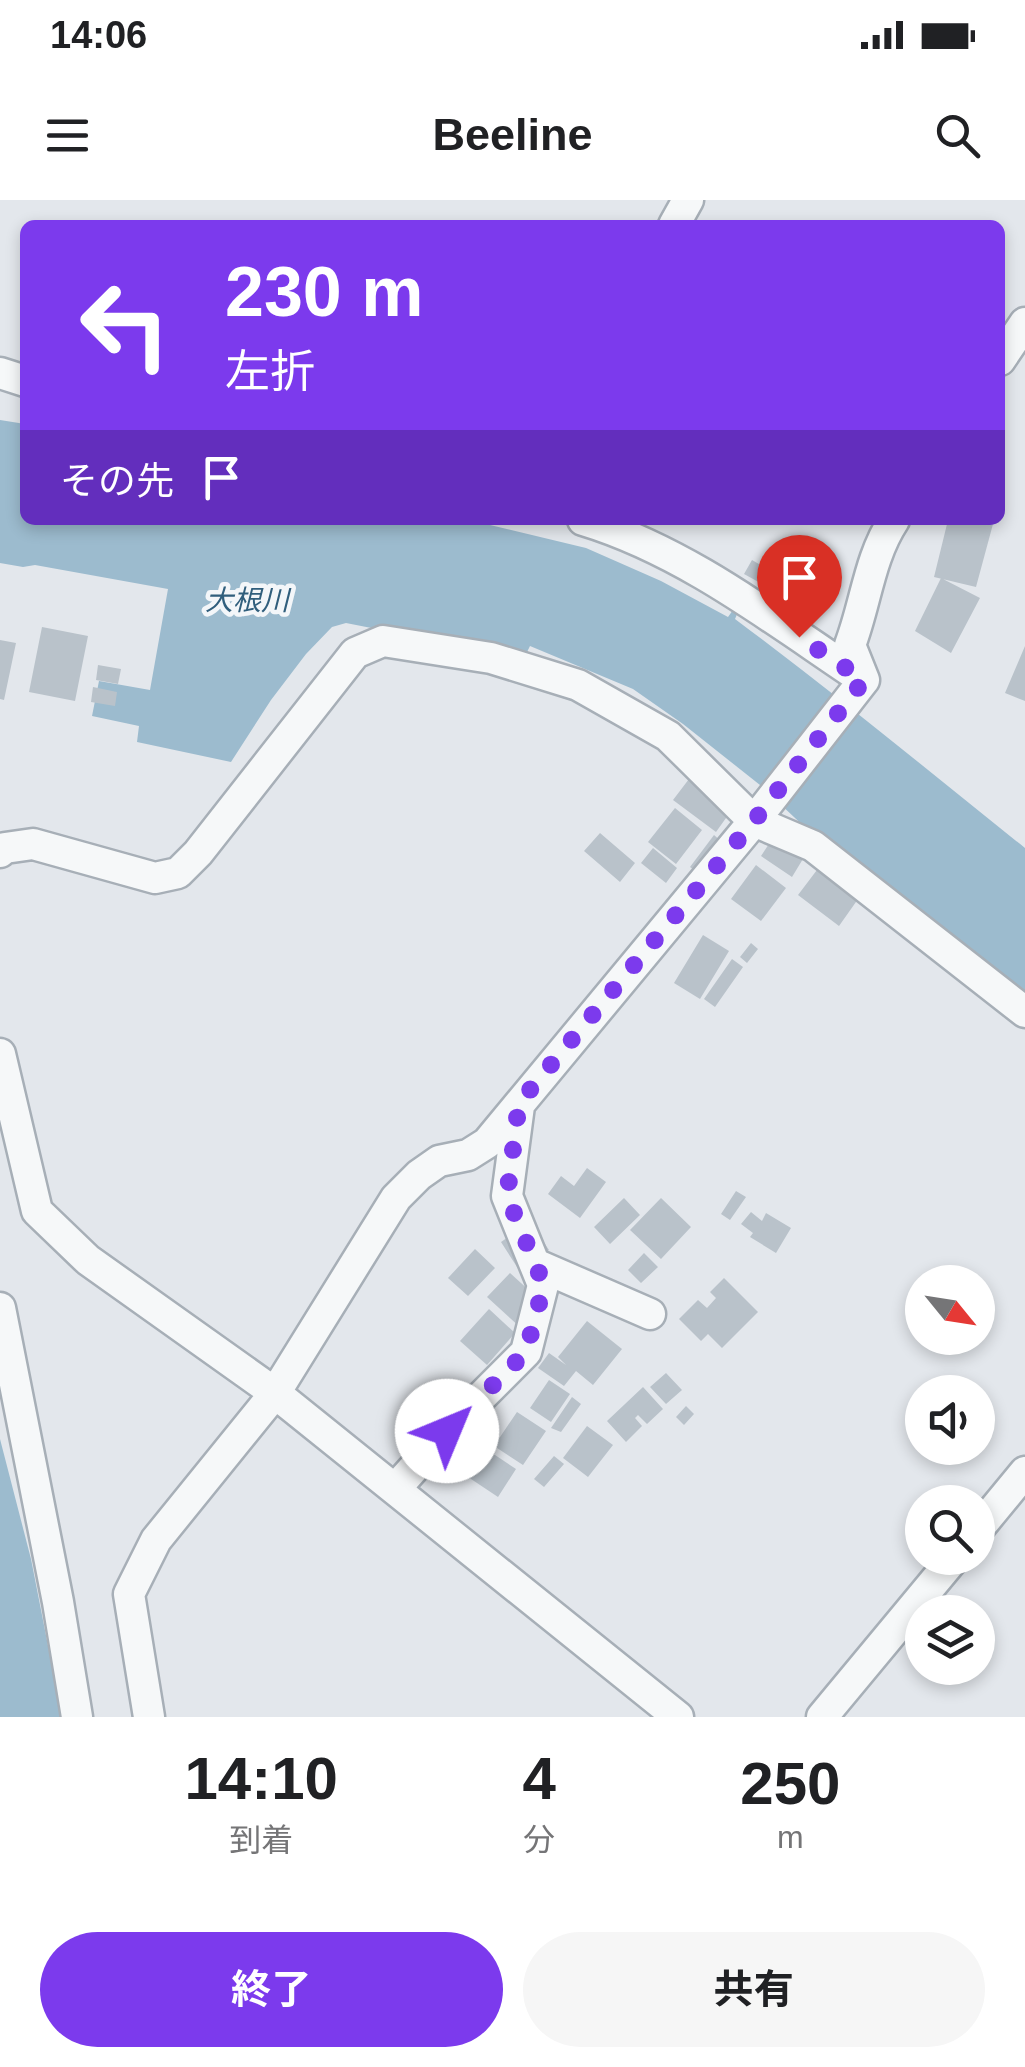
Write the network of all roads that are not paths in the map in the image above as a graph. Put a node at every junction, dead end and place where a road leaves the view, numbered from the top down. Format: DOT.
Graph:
graph roads {
  1 [pos="1025,323"];
  2 [pos="1005,353"];
  3 [pos="599,525"];
  4 [pos="891,525"];
  5 [pos="856,689"];
  6 [pos="756,818"];
  7 [pos="0,852"];
  8 [pos="1025,1012"];
  9 [pos="0,1054"];
  10 [pos="519,1103"];
  11 [pos="534,1264"];
  12 [pos="0,1308"];
  13 [pos="650,1314"];
  14 [pos="275,1393"];
  15 [pos="1025,1472"];
  16 [pos="395,1489"];
  17 [pos="1012,1510"];
  18 [pos="940,1575"];
  19 [pos="77,1717"];
  20 [pos="149,1717"];
  21 [pos="678,1717"];
  22 [pos="822,1717"];
  1 -- 2 [label="street"];
  3 -- 5 [label="street"];
  4 -- 5 [label="street"];
  5 -- 6 [label="street"];
  6 -- 7 [label="street"];
  6 -- 8 [label="street"];
  6 -- 10 [label="street"];
  9 -- 14 [label="street"];
  10 -- 11 [label="street"];
  10 -- 14 [label="street"];
  11 -- 13 [label="street"];
  11 -- 16 [label="street"];
  12 -- 19 [label="street"];
  14 -- 16 [label="street"];
  14 -- 20 [label="street"];
  15 -- 17 [label="street"];
  16 -- 21 [label="street"];
  18 -- 22 [label="street"];
}
